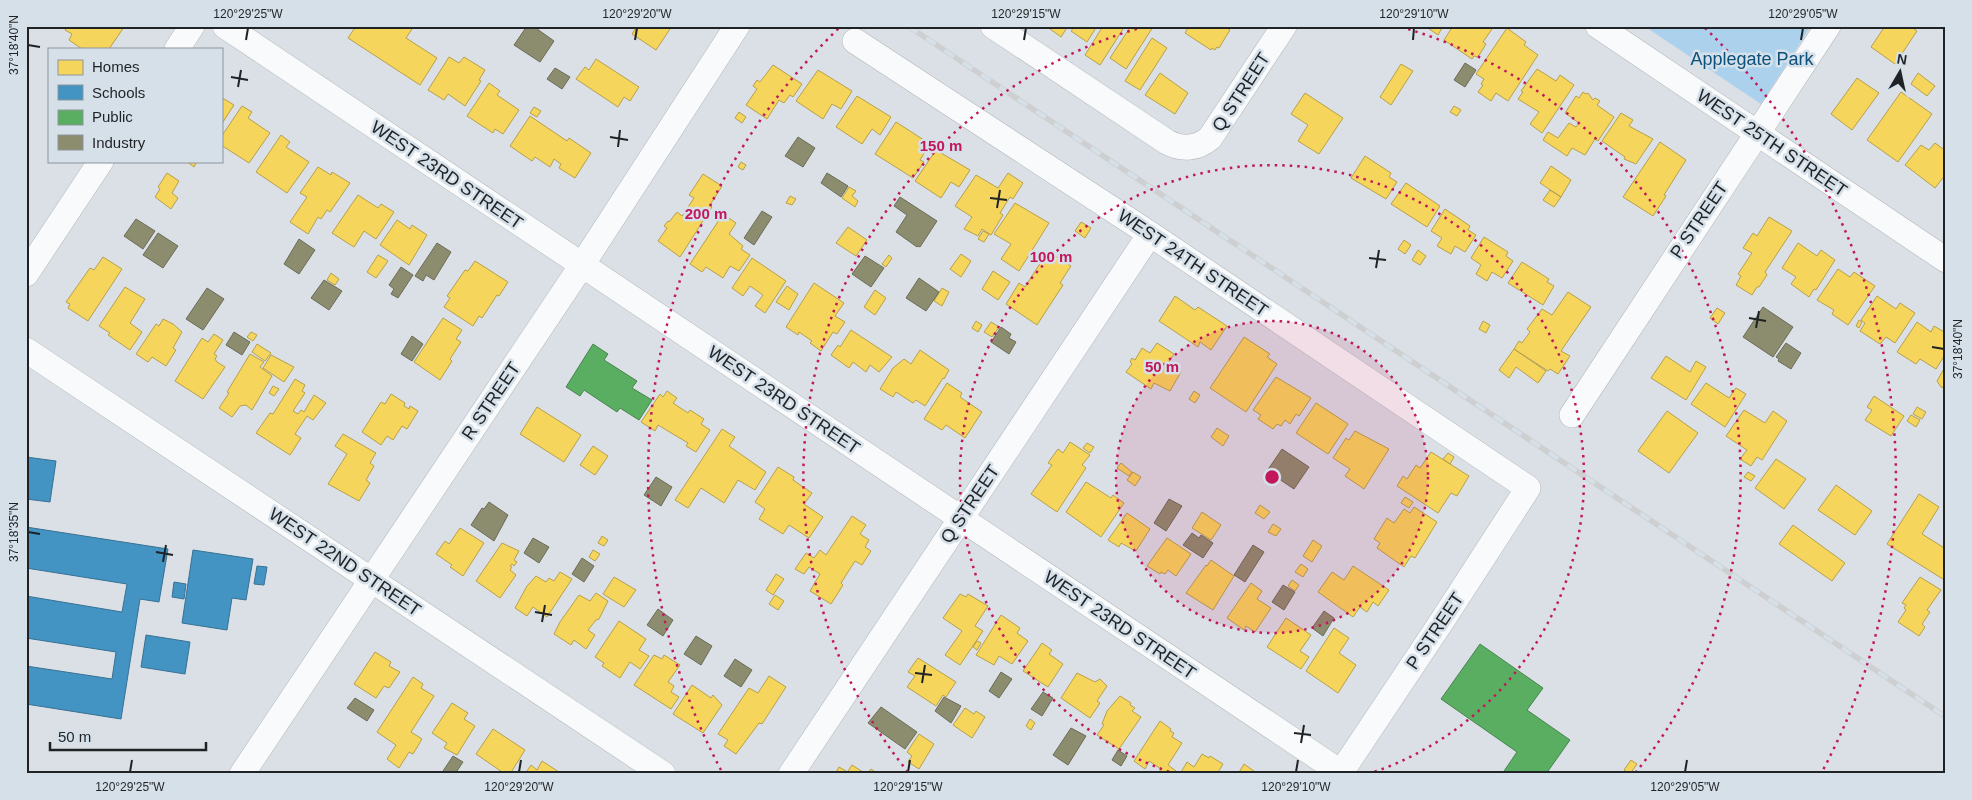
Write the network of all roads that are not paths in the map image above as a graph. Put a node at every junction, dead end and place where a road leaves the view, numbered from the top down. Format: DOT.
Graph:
graph roads {
  1 [pos="192,26"];
  2 [pos="225,26"];
  3 [pos="737,26"];
  4 [pos="993,26"];
  5 [pos="1284,26"];
  6 [pos="1598,26"];
  7 [pos="1828,26"];
  8 [pos="855,41"];
  9 [pos="178,48"];
  10 [pos="1757,133"];
  11 [pos="101,162"];
  12 [pos="1150,234"];
  13 [pos="1946,260"];
  14 [pos="582,265"];
  15 [pos="26,274"];
  16 [pos="26,350"];
  17 [pos="1572,415"];
  18 [pos="1528,488"];
  19 [pos="961,518"];
  20 [pos="372,580"];
  21 [pos="1341,773"];
  22 [pos="242,774"];
  23 [pos="663,774"];
  24 [pos="791,774"];
  1 -- 9 [label="street"];
  2 -- 14 [label="street, WEST 23RD STREET"];
  3 -- 14 [label="street, R STREET"];
  4 -- 5 [label="street, Q STREET"];
  6 -- 10 [label="street, WEST 25TH STREET"];
  7 -- 10 [label="street, P STREET"];
  8 -- 12 [label="street, WEST 24TH STREET"];
  10 -- 13 [label="street, WEST 25TH STREET"];
  10 -- 17 [label="street, P STREET"];
  11 -- 15 [label="street"];
  12 -- 18 [label="street, WEST 24TH STREET"];
  12 -- 19 [label="street, Q STREET"];
  14 -- 19 [label="street, WEST 23RD STREET"];
  14 -- 20 [label="street, R STREET"];
  16 -- 20 [label="street, WEST 22ND STREET"];
  18 -- 21 [label="street, P STREET"];
  19 -- 21 [label="street, WEST 23RD STREET"];
  19 -- 24 [label="street, Q STREET"];
  20 -- 22 [label="street, R STREET"];
  20 -- 23 [label="street, WEST 22ND STREET"];
}
